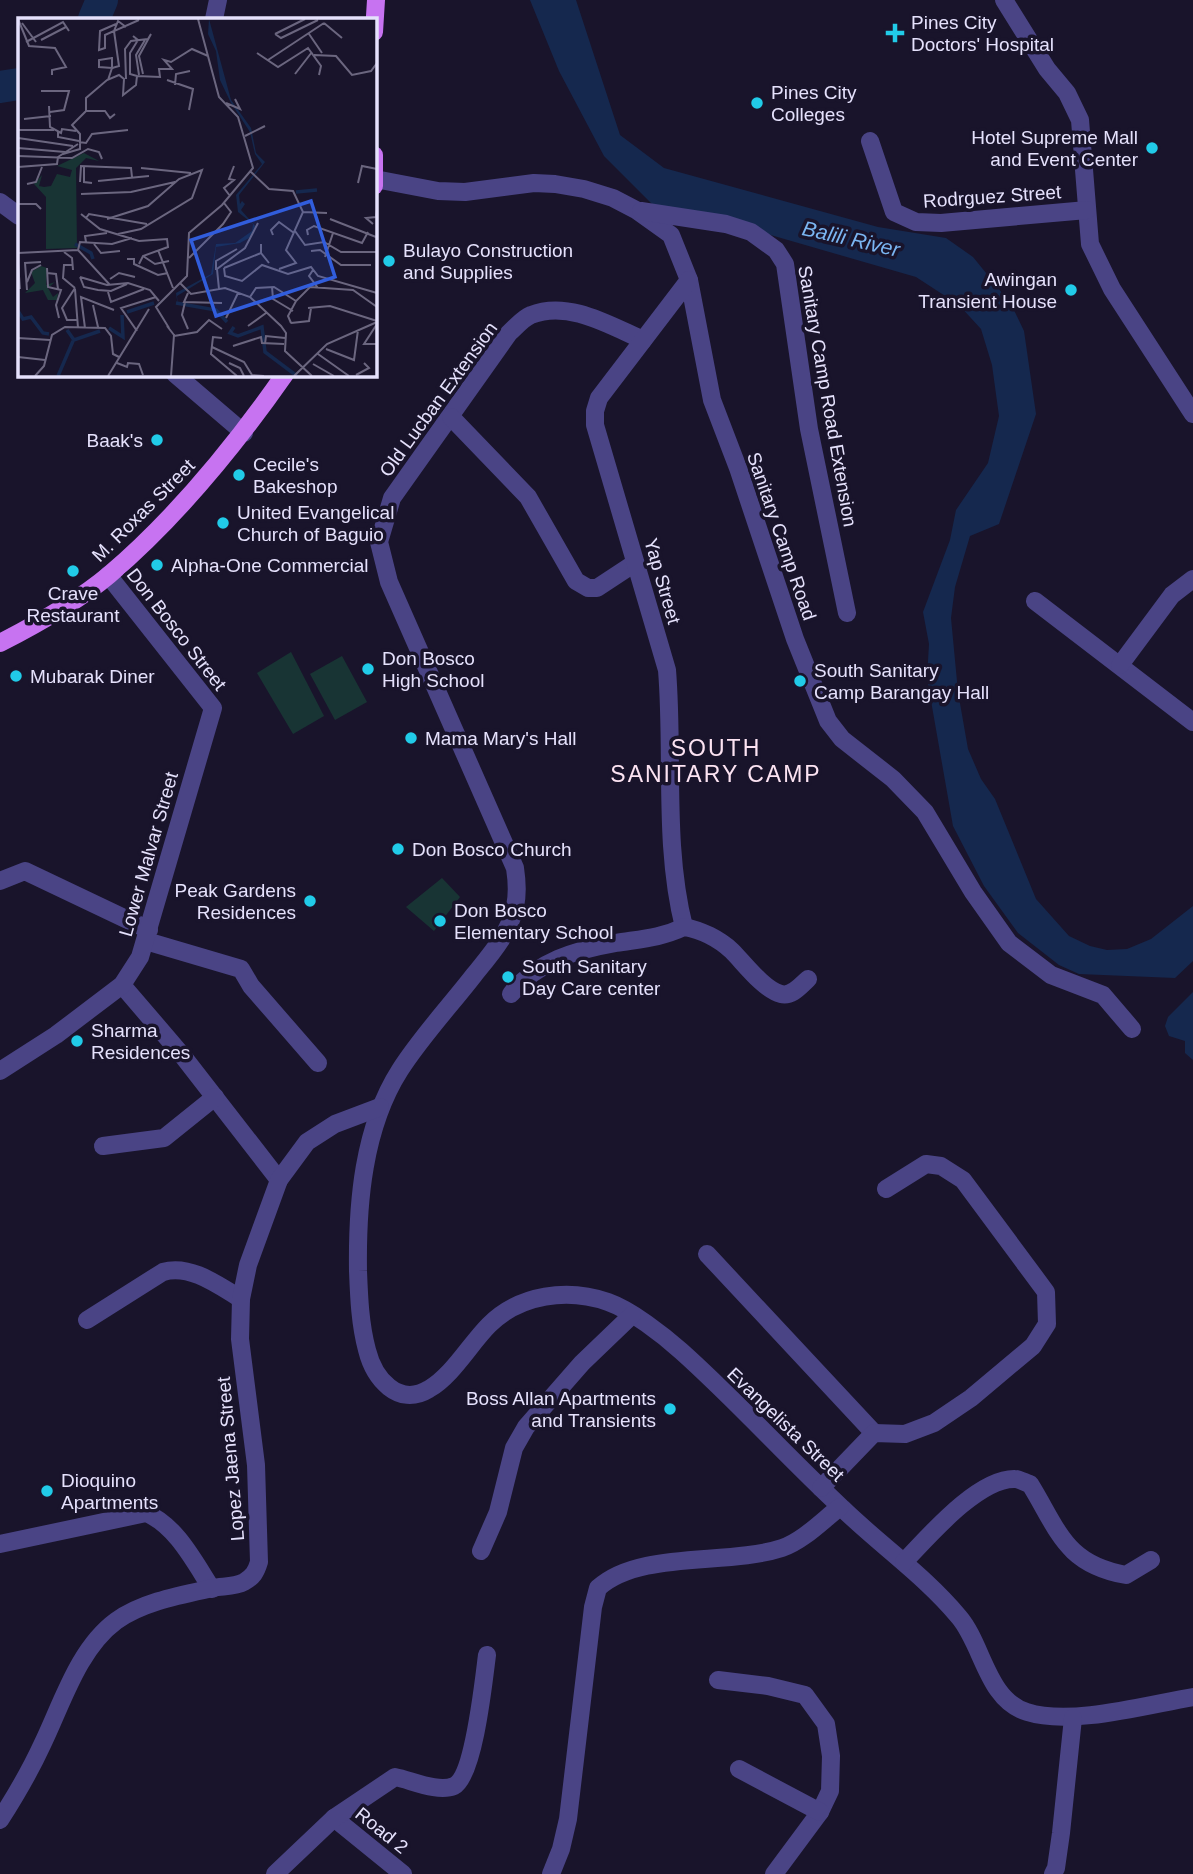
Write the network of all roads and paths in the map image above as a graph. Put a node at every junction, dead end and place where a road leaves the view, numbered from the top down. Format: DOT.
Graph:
graph roads {
  1 [pos="218,0"];
  2 [pos="376,0"];
  3 [pos="1004,0"];
  4 [pos="214,18"];
  5 [pos="375,18"];
  6 [pos="870,141"];
  7 [pos="376,179"];
  8 [pos="0,202"];
  9 [pos="636,210"];
  10 [pos="1087,210"];
  11 [pos="18,215"];
  12 [pos="690,280"];
  13 [pos="643,340"];
  14 [pos="177,376"];
  15 [pos="284,376"];
  16 [pos="1193,414"];
  17 [pos="451,417"];
  18 [pos="244,433"];
  19 [pos="635,563"];
  20 [pos="108,575"];
  21 [pos="1193,579"];
  22 [pos="1035,601"];
  23 [pos="847,613"];
  24 [pos="0,643"];
  25 [pos="1120,665"];
  26 [pos="213,708"];
  27 [pos="1176,709"];
  28 [pos="1193,722"];
  29 [pos="1193,738"];
  30 [pos="0,881"];
  31 [pos="684,927"];
  32 [pos="147,936"];
  33 [pos="808,979"];
  34 [pos="122,985"];
  35 [pos="511,994"];
  36 [pos="1132,1029"];
  37 [pos="318,1063"];
  38 [pos="0,1071"];
  39 [pos="215,1097"];
  40 [pos="380,1107"];
  41 [pos="103,1146"];
  42 [pos="279,1180"];
  43 [pos="886,1189"];
  44 [pos="707,1254"];
  45 [pos="241,1299"];
  46 [pos="632,1315"];
  47 [pos="87,1320"];
  48 [pos="874,1433"];
  49 [pos="821,1488"];
  50 [pos="840,1507"];
  51 [pos="0,1544"];
  52 [pos="481,1551"];
  53 [pos="1152,1560"];
  54 [pos="904,1562"];
  55 [pos="212,1589"];
  56 [pos="487,1655"];
  57 [pos="718,1680"];
  58 [pos="1193,1697"];
  59 [pos="1073,1718"];
  60 [pos="739,1769"];
  61 [pos="820,1812"];
  62 [pos="334,1818"];
  63 [pos="0,1819"];
  64 [pos="275,1874"];
  65 [pos="403,1874"];
  66 [pos="551,1874"];
  67 [pos="774,1874"];
  68 [pos="1053,1874"];
  1 -- 4 [label="street"];
  2 -- 5 [label="main road"];
  3 -- 10 [label="street"];
  6 -- 10 [label="street, Rodrguez Street"];
  7 -- 9 [label="street, Sanitary Camp Road"];
  8 -- 11 [label="street"];
  9 -- 12 [label="street, Sanitary Camp Road"];
  9 -- 23 [label="street, Sanitary Camp Road Extension"];
  10 -- 16 [label="street"];
  12 -- 13 [label="street, Yap Street"];
  12 -- 36 [label="street, Sanitary Camp Road"];
  13 -- 17 [label="street, Old Lucban Extension"];
  13 -- 19 [label="street, Yap Street"];
  14 -- 18 [label="street"];
  15 -- 18 [label="main road, M. Roxas Street"];
  17 -- 19 [label="street"];
  17 -- 40 [label="street, Old Lucban Extension"];
  18 -- 20 [label="main road, M. Roxas Street"];
  19 -- 31 [label="street, Yap Street"];
  20 -- 24 [label="main road, M. Roxas Street"];
  20 -- 26 [label="street, Don Bosco Street"];
  21 -- 25 [label="street"];
  22 -- 25 [label="street"];
  25 -- 27 [label="street"];
  26 -- 32 [label="street, Lower Malvar Street"];
  27 -- 28 [label="street"];
  27 -- 29 [label="street"];
  30 -- 32 [label="street"];
  31 -- 33 [label="street"];
  31 -- 35 [label="street"];
  32 -- 34 [label="street, Lower Malvar Street"];
  32 -- 37 [label="street"];
  34 -- 38 [label="street, Lower Malvar Street"];
  34 -- 39 [label="street"];
  39 -- 41 [label="street"];
  39 -- 42 [label="street"];
  40 -- 42 [label="street, Lopez Jaena Street"];
  40 -- 46 [label="street, Evangelista Street"];
  42 -- 45 [label="street, Lopez Jaena Street"];
  43 -- 48 [label="street"];
  44 -- 48 [label="street"];
  45 -- 47 [label="street"];
  45 -- 55 [label="street, Lopez Jaena Street"];
  46 -- 49 [label="street, Evangelista Street"];
  46 -- 52 [label="street"];
  48 -- 49 [label="street"];
  49 -- 50 [label="street, Evangelista Street"];
  50 -- 54 [label="street"];
  50 -- 66 [label="street, Evangelista Street"];
  51 -- 55 [label="street"];
  53 -- 54 [label="street"];
  54 -- 59 [label="street"];
  55 -- 63 [label="street, Lopez Jaena Street"];
  56 -- 62 [label="street"];
  57 -- 61 [label="street"];
  58 -- 59 [label="street"];
  59 -- 68 [label="street"];
  60 -- 61 [label="street"];
  61 -- 67 [label="street"];
  62 -- 64 [label="street"];
  62 -- 65 [label="street, Road 2"];
}
